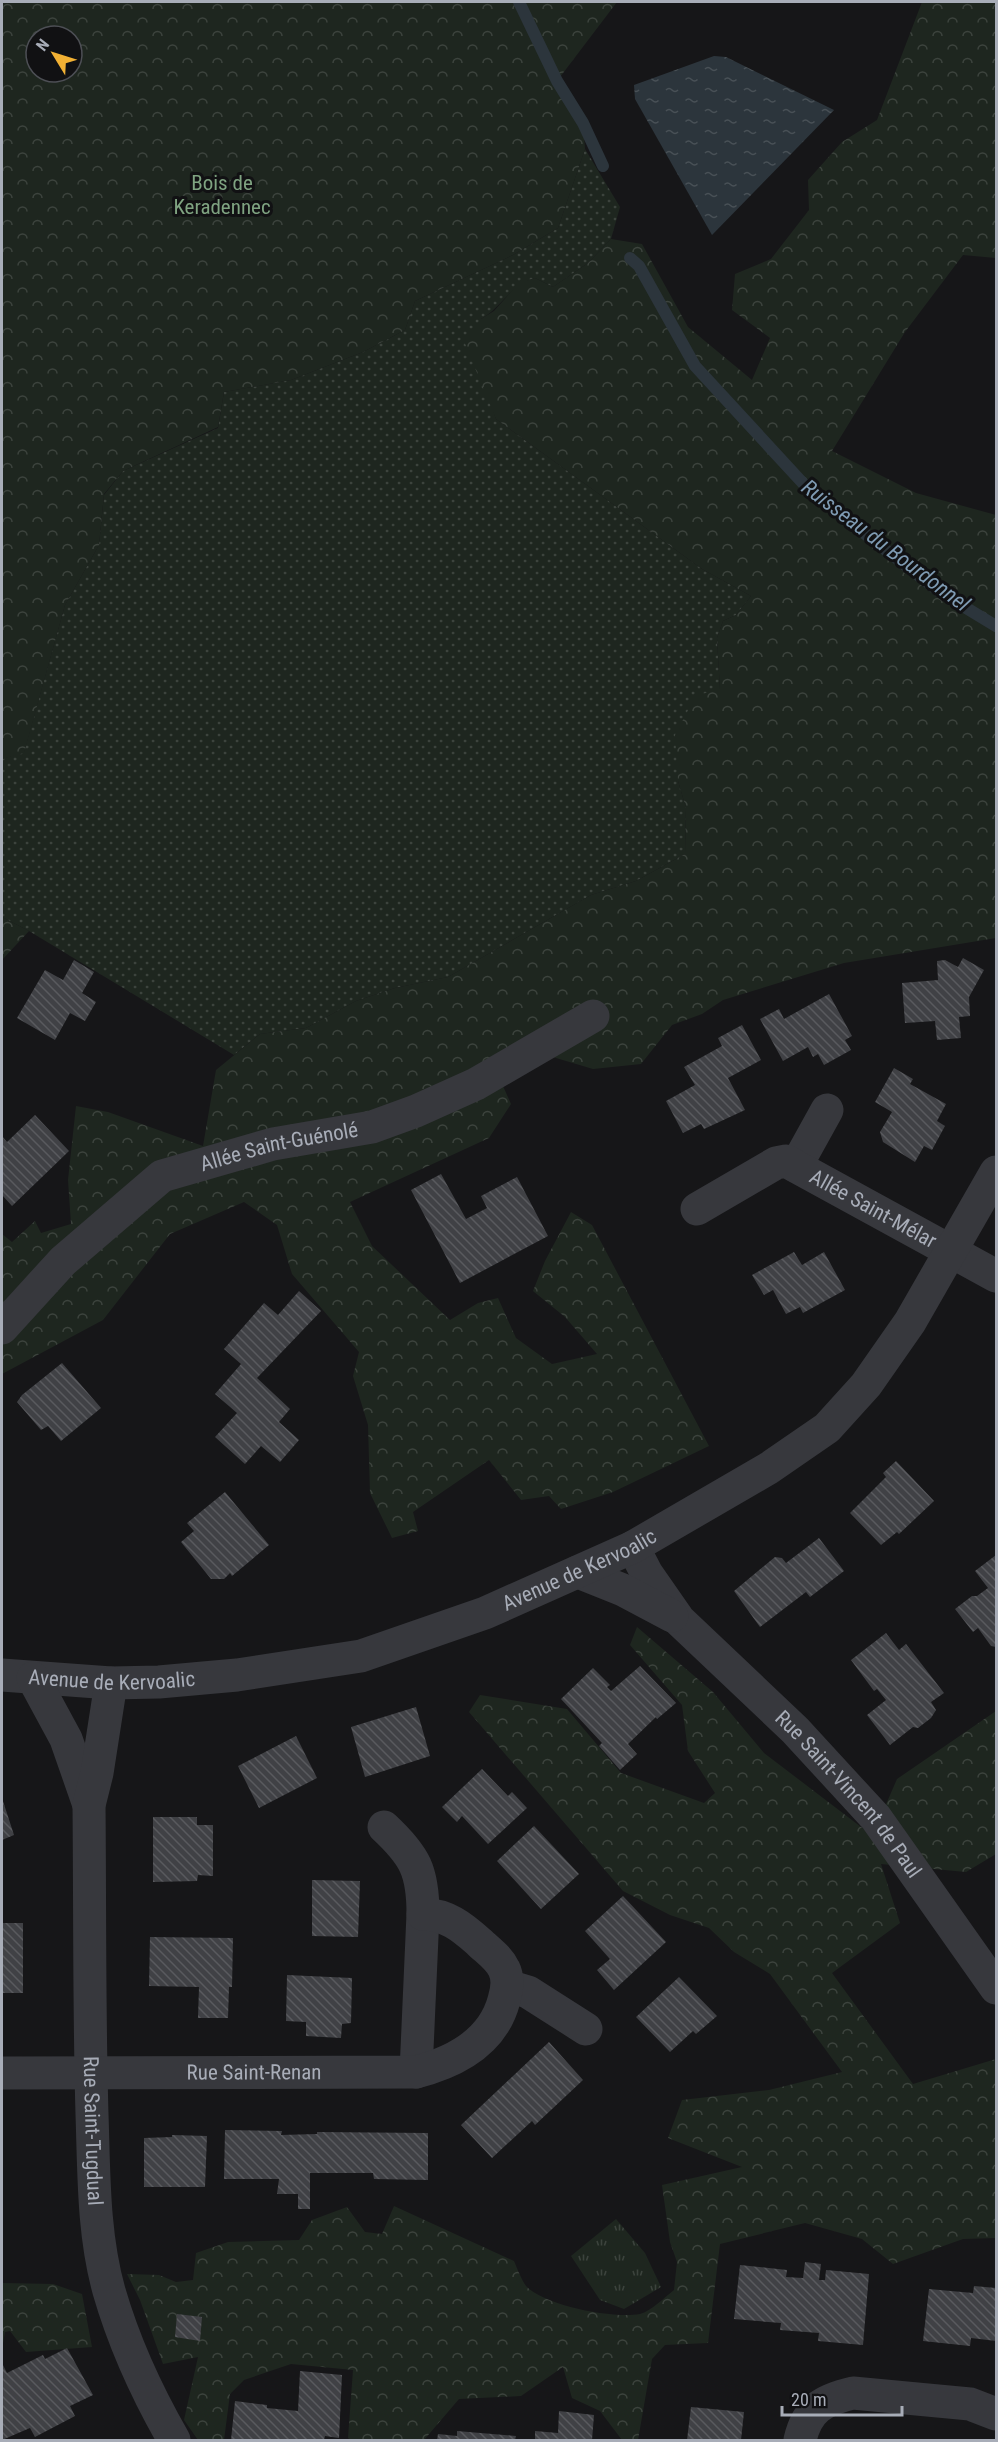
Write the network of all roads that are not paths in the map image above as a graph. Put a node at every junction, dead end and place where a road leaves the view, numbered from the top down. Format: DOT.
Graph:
graph roads {
  1 [pos="593,1016"];
  2 [pos="827,1110"];
  3 [pos="796,1166"];
  4 [pos="996,1172"];
  5 [pos="697,1209"];
  6 [pos="952,1251"];
  7 [pos="996,1276"];
  8 [pos="2,1328"];
  9 [pos="633,1547"];
  10 [pos="578,1572"];
  11 [pos="679,1620"];
  12 [pos="17,1676"];
  13 [pos="111,1683"];
  14 [pos="89,1805"];
  15 [pos="384,1827"];
  16 [pos="423,1914"];
  17 [pos="508,1986"];
  18 [pos="996,1988"];
  19 [pos="586,2029"];
  20 [pos="416,2072"];
  21 [pos="2,2073"];
  22 [pos="91,2073"];
  23 [pos="996,2414"];
  24 [pos="162,2436"];
  25 [pos="800,2440"];
  1 -- 8 [label="street, Allée Saint-Guénolé"];
  2 -- 3 [label="street, Allée Saint-Mélar"];
  3 -- 5 [label="street, Allée Saint-Mélar"];
  3 -- 6 [label="street, Allée Saint-Mélar"];
  4 -- 6 [label="street, Avenue de Kervoalic"];
  6 -- 7 [label="street, Allée Saint-Mélar"];
  6 -- 9 [label="street, Avenue de Kervoalic"];
  9 -- 10 [label="street, Avenue de Kervoalic"];
  9 -- 11 [label="street, Rue Saint-Vincent de Paul"];
  10 -- 11 [label="street, Rue Saint-Vincent de Paul"];
  10 -- 13 [label="street, Avenue de Kervoalic"];
  11 -- 18 [label="street, Rue Saint-Vincent de Paul"];
  12 -- 13 [label="street, Avenue de Kervoalic"];
  12 -- 14 [label="street, Rue Saint-Tugdual"];
  13 -- 14 [label="street, Rue Saint-Tugdual"];
  14 -- 22 [label="street, Rue Saint-Tugdual"];
  15 -- 16 [label="street"];
  16 -- 17 [label="street"];
  16 -- 20 [label="street"];
  17 -- 19 [label="street"];
  17 -- 20 [label="street, Rue Saint-Renan"];
  20 -- 22 [label="street, Rue Saint-Renan"];
  21 -- 22 [label="street, Rue Saint-Renan"];
  22 -- 24 [label="street, Rue Saint-Tugdual"];
  23 -- 25 [label="street"];
}
